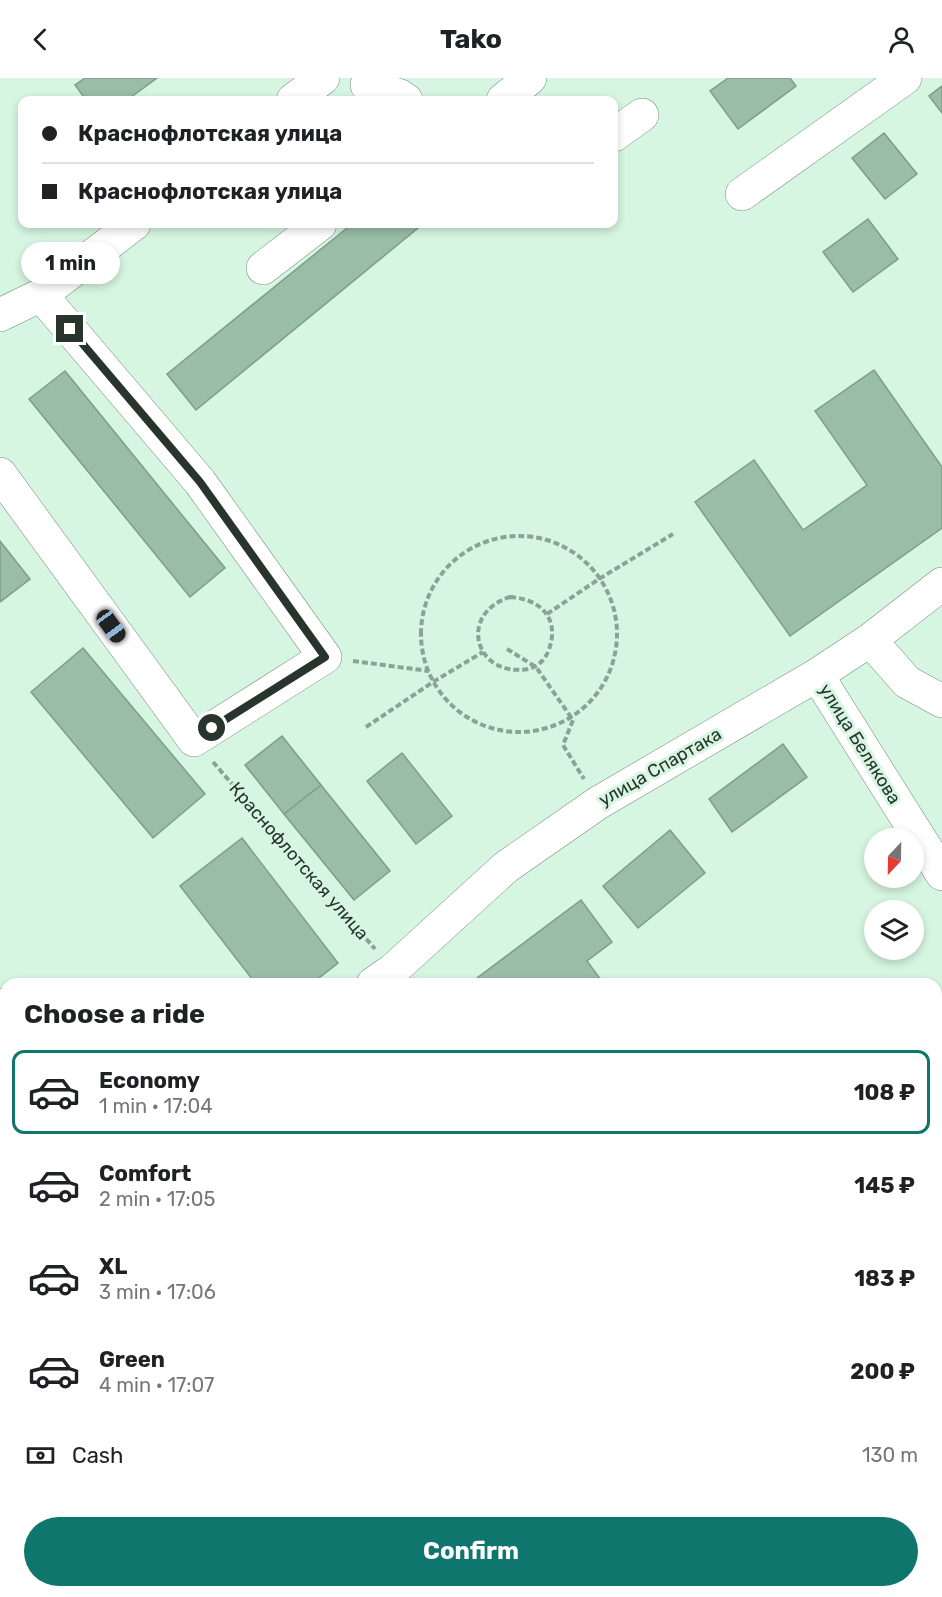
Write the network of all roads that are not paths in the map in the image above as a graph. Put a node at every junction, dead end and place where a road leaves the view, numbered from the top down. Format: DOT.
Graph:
graph roads {
  1 [pos="322,78"];
  2 [pos="530,78"];
  3 [pos="905,78"];
  4 [pos="367,88"];
  5 [pos="298,96"];
  6 [pos="400,96"];
  7 [pos="508,96"];
  8 [pos="642,115"];
  9 [pos="618,132"];
  10 [pos="742,194"];
  11 [pos="129,228"];
  12 [pos="315,228"];
  13 [pos="263,268"];
  14 [pos="41,295"];
  15 [pos="0,315"];
  16 [pos="0,474"];
  17 [pos="942,584"];
  18 [pos="870,640"];
  19 [pos="817,675"];
  20 [pos="942,701"];
  21 [pos="942,874"];
  22 [pos="391,978"];
  1 -- 5 [label="street"];
  2 -- 7 [label="street"];
  3 -- 10 [label="street"];
  4 -- 6 [label="street"];
  8 -- 9 [label="street"];
  11 -- 14 [label="street"];
  12 -- 13 [label="street"];
  14 -- 15 [label="street"];
  14 -- 16 [label="street"];
  17 -- 18 [label="street, улица Спартака"];
  18 -- 19 [label="street, улица Спартака"];
  18 -- 20 [label="street"];
  19 -- 21 [label="street, улица Белякова"];
  19 -- 22 [label="street, улица Спартака"];
}
